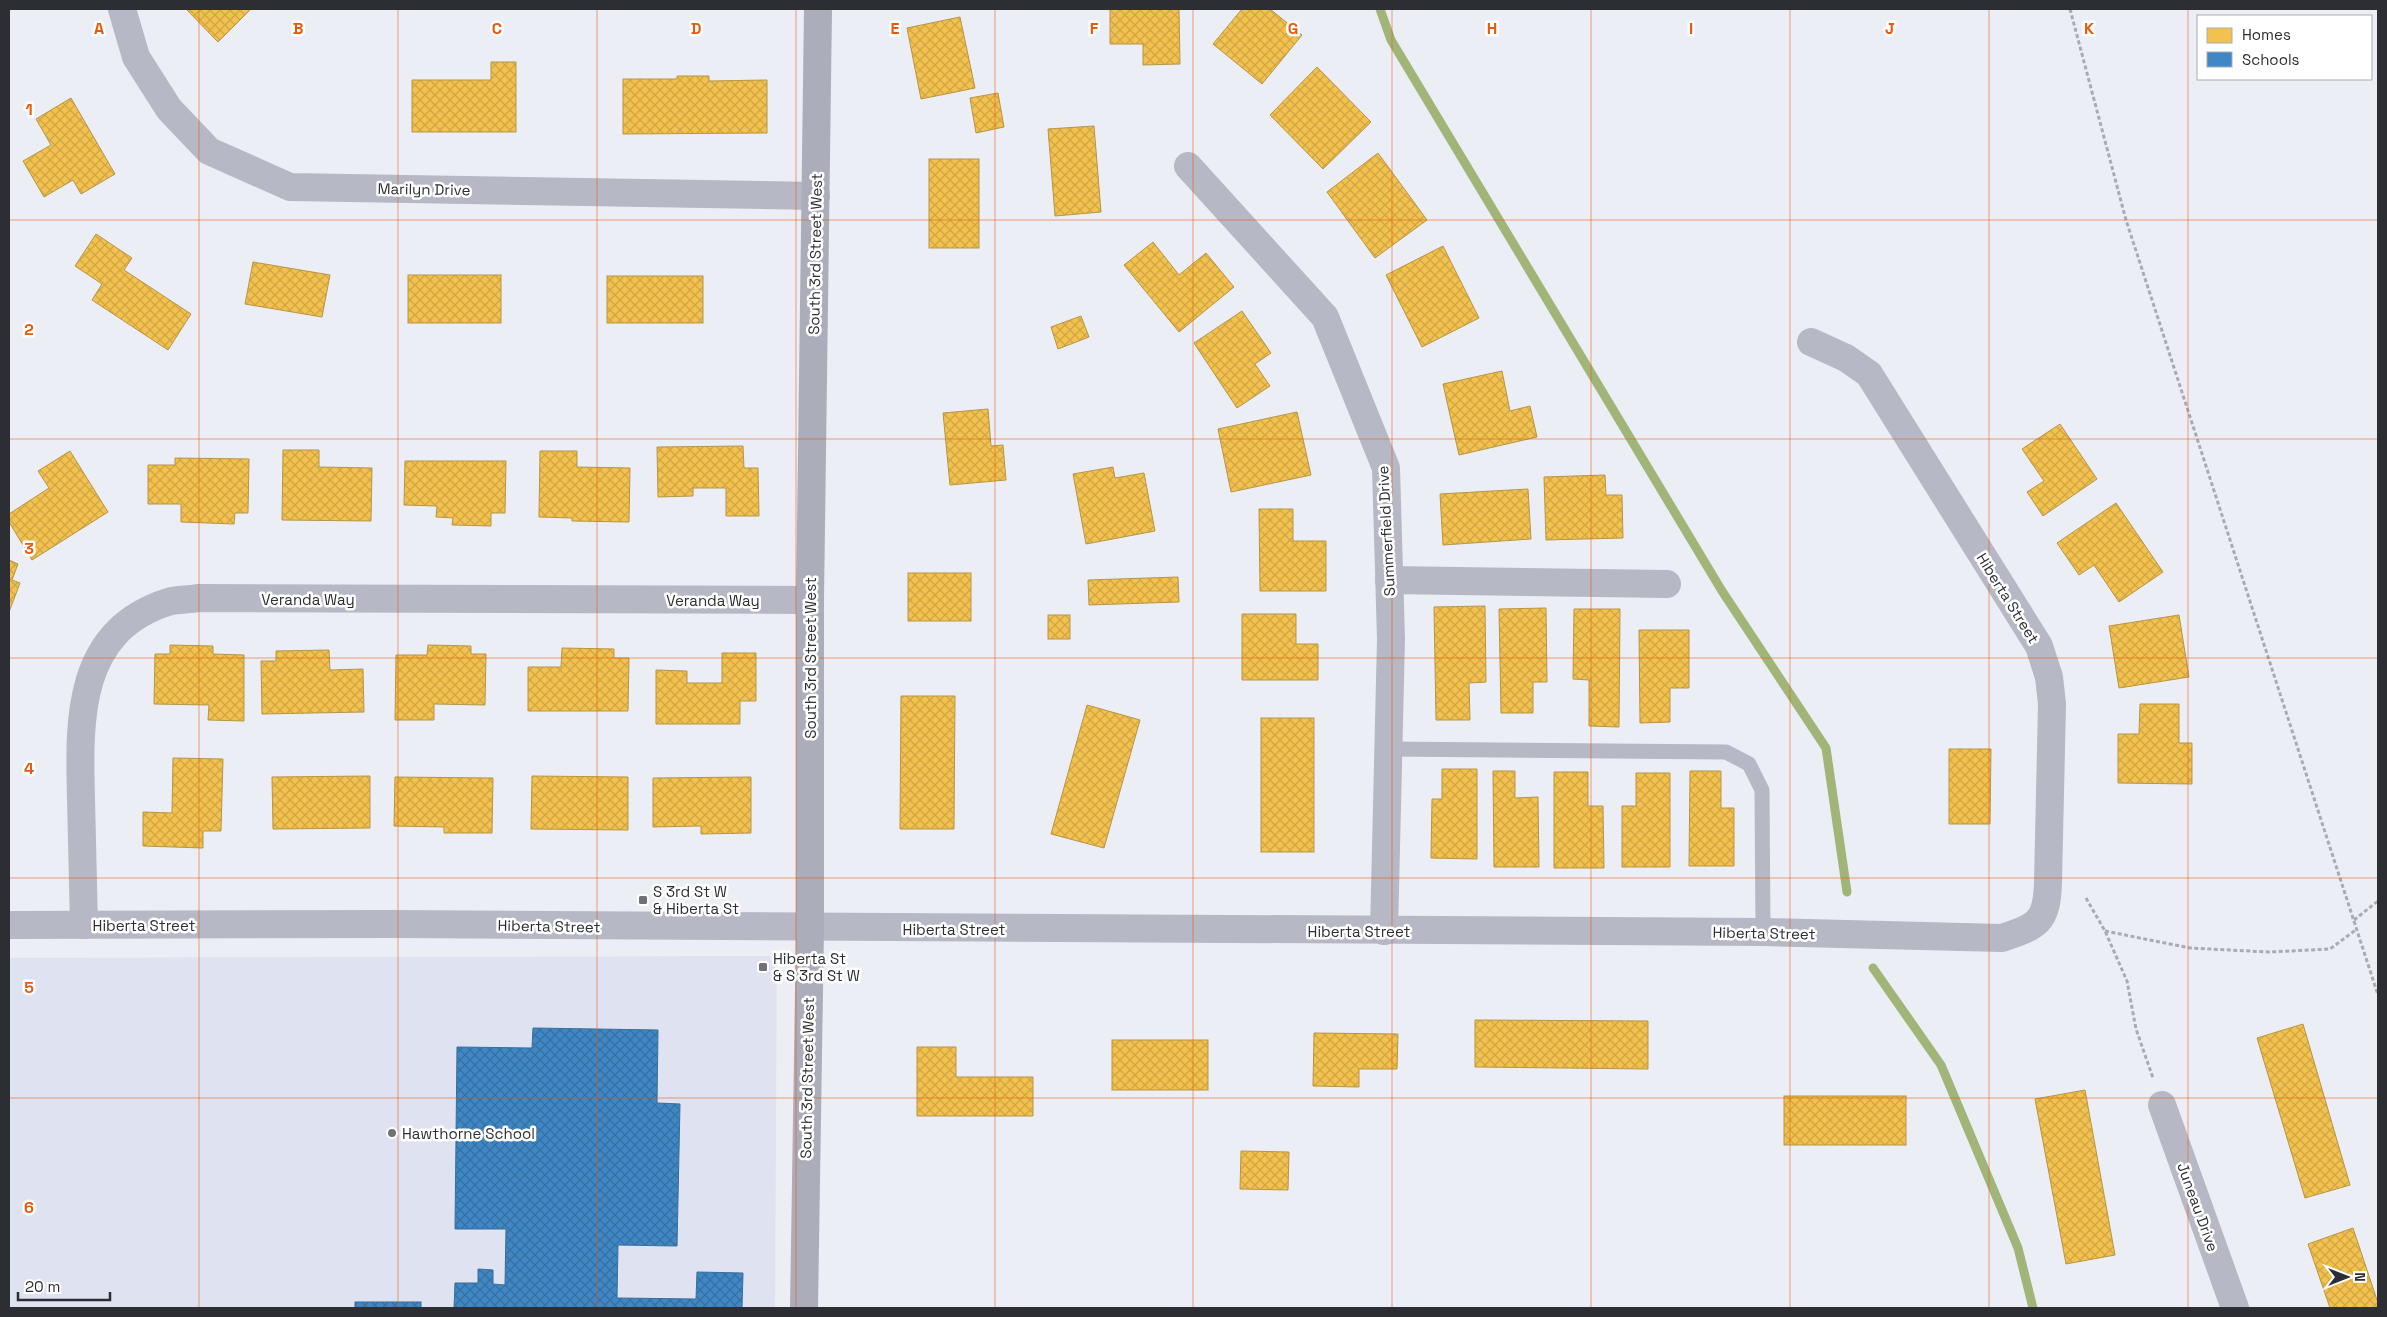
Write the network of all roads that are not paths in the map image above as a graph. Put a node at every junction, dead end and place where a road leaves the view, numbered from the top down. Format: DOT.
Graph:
graph roads {
  1 [pos="122,9"];
  2 [pos="818,9"];
  3 [pos="1188,166"];
  4 [pos="816,196"];
  5 [pos="1811,342"];
  6 [pos="1389,580"];
  7 [pos="1666,584"];
  8 [pos="810,600"];
  9 [pos="1388,750"];
  10 [pos="9,925"];
  11 [pos="84,925"];
  12 [pos="810,928"];
  13 [pos="1384,931"];
  14 [pos="1763,932"];
  15 [pos="2162,1105"];
  16 [pos="804,1308"];
  17 [pos="2235,1308"];
  1 -- 4 [label="street, Marilyn Drive"];
  2 -- 4 [label="street, South 3rd Street West"];
  3 -- 6 [label="street, Summerfield Drive"];
  4 -- 8 [label="street, South 3rd Street West"];
  5 -- 14 [label="street, Hiberta Street"];
  6 -- 7 [label="street"];
  6 -- 9 [label="street, Summerfield Drive"];
  8 -- 11 [label="street, Veranda Way"];
  8 -- 12 [label="street, South 3rd Street West"];
  9 -- 13 [label="street, Summerfield Drive"];
  9 -- 14 [label="lane"];
  10 -- 11 [label="street, Hiberta Street"];
  11 -- 12 [label="street, Hiberta Street"];
  12 -- 13 [label="street, Hiberta Street"];
  12 -- 16 [label="street, South 3rd Street West"];
  13 -- 14 [label="street, Hiberta Street"];
  15 -- 17 [label="street, Juneau Drive"];
}
